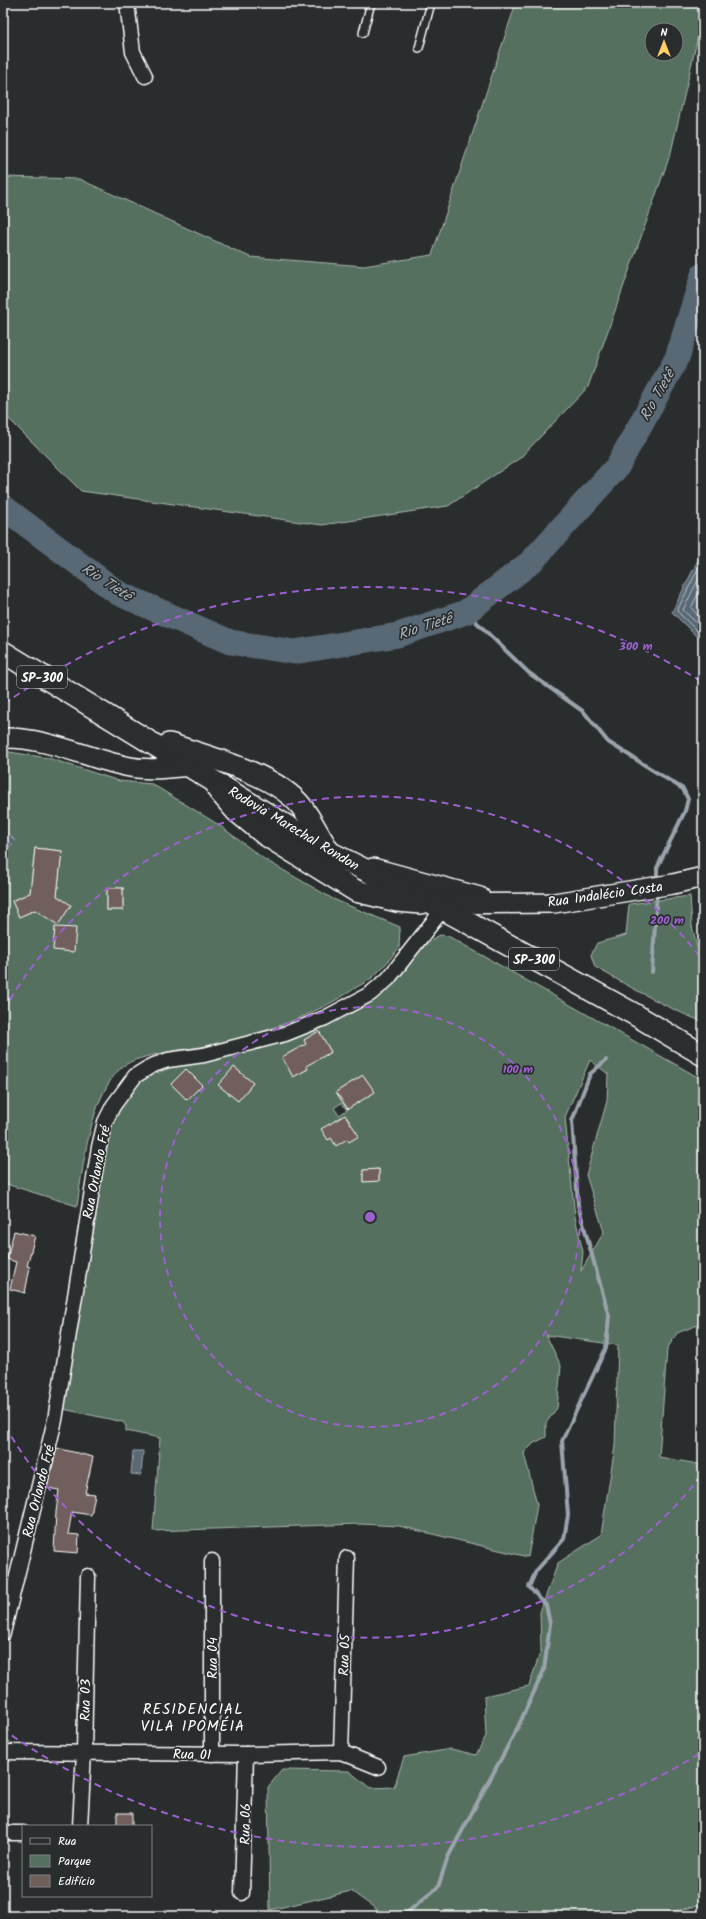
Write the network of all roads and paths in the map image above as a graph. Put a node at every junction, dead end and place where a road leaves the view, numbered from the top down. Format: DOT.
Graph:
graph roads {
  1 [pos="127,3"];
  2 [pos="371,3"];
  3 [pos="431,3"];
  4 [pos="363,33"];
  5 [pos="419,48"];
  6 [pos="145,76"];
  7 [pos="3,652"];
  8 [pos="138,734"];
  9 [pos="3,738"];
  10 [pos="190,766"];
  11 [pos="255,774"];
  12 [pos="237,802"];
  13 [pos="329,852"];
  14 [pos="352,863"];
  15 [pos="703,878"];
  16 [pos="507,904"];
  17 [pos="439,906"];
  18 [pos="634,1014"];
  19 [pos="703,1044"];
  20 [pos="703,1056"];
  21 [pos="347,1558"];
  22 [pos="212,1561"];
  23 [pos="88,1576"];
  24 [pos="3,1633"];
  25 [pos="3,1752"];
  26 [pos="84,1752"];
  27 [pos="341,1752"];
  28 [pos="212,1754"];
  29 [pos="246,1754"];
  30 [pos="378,1767"];
  31 [pos="80,1825"];
  32 [pos="3,1833"];
  33 [pos="22,1833"];
  34 [pos="242,1893"];
  1 -- 6 [label="street"];
  2 -- 4 [label="lane"];
  3 -- 5 [label="lane"];
  7 -- 8 [label="main road, Rodovia Marechal Rondon / SP-300"];
  8 -- 10 [label="main road, Rodovia Marechal Rondon / SP-300"];
  8 -- 11 [label="main road"];
  9 -- 10 [label="main road"];
  10 -- 12 [label="main road, Rodovia Marechal Rondon / SP-300"];
  11 -- 12 [label="main road"];
  11 -- 13 [label="main road"];
  12 -- 13 [label="main road, Rodovia Marechal Rondon / SP-300"];
  12 -- 17 [label="main road"];
  13 -- 14 [label="main road, Rodovia Marechal Rondon / SP-300"];
  14 -- 16 [label="main road, Rua Indalécio Costa"];
  14 -- 17 [label="main road, Rodovia Marechal Rondon / SP-300"];
  15 -- 16 [label="main road, Rua Indalécio Costa"];
  16 -- 17 [label="main road, Rua Indalécio Costa"];
  17 -- 18 [label="main road, Rodovia Marechal Rondon / SP-300"];
  17 -- 24 [label="street, Rua Orlando Fré"];
  18 -- 19 [label="main road, Rodovia Marechal Rondon / SP-300"];
  18 -- 20 [label="main road, Rodovia Marechal Rondon / SP-300"];
  21 -- 27 [label="street, Rua 05"];
  22 -- 28 [label="street, Rua 04"];
  23 -- 26 [label="street, Rua 03"];
  25 -- 26 [label="street, Rua 01"];
  26 -- 28 [label="street, Rua 01"];
  26 -- 31 [label="street, Rua 03"];
  27 -- 29 [label="street, Rua 01"];
  27 -- 30 [label="street, Rua 01"];
  28 -- 29 [label="street, Rua 01"];
  29 -- 34 [label="street, Rua 06"];
  32 -- 33 [label="street"];
}
